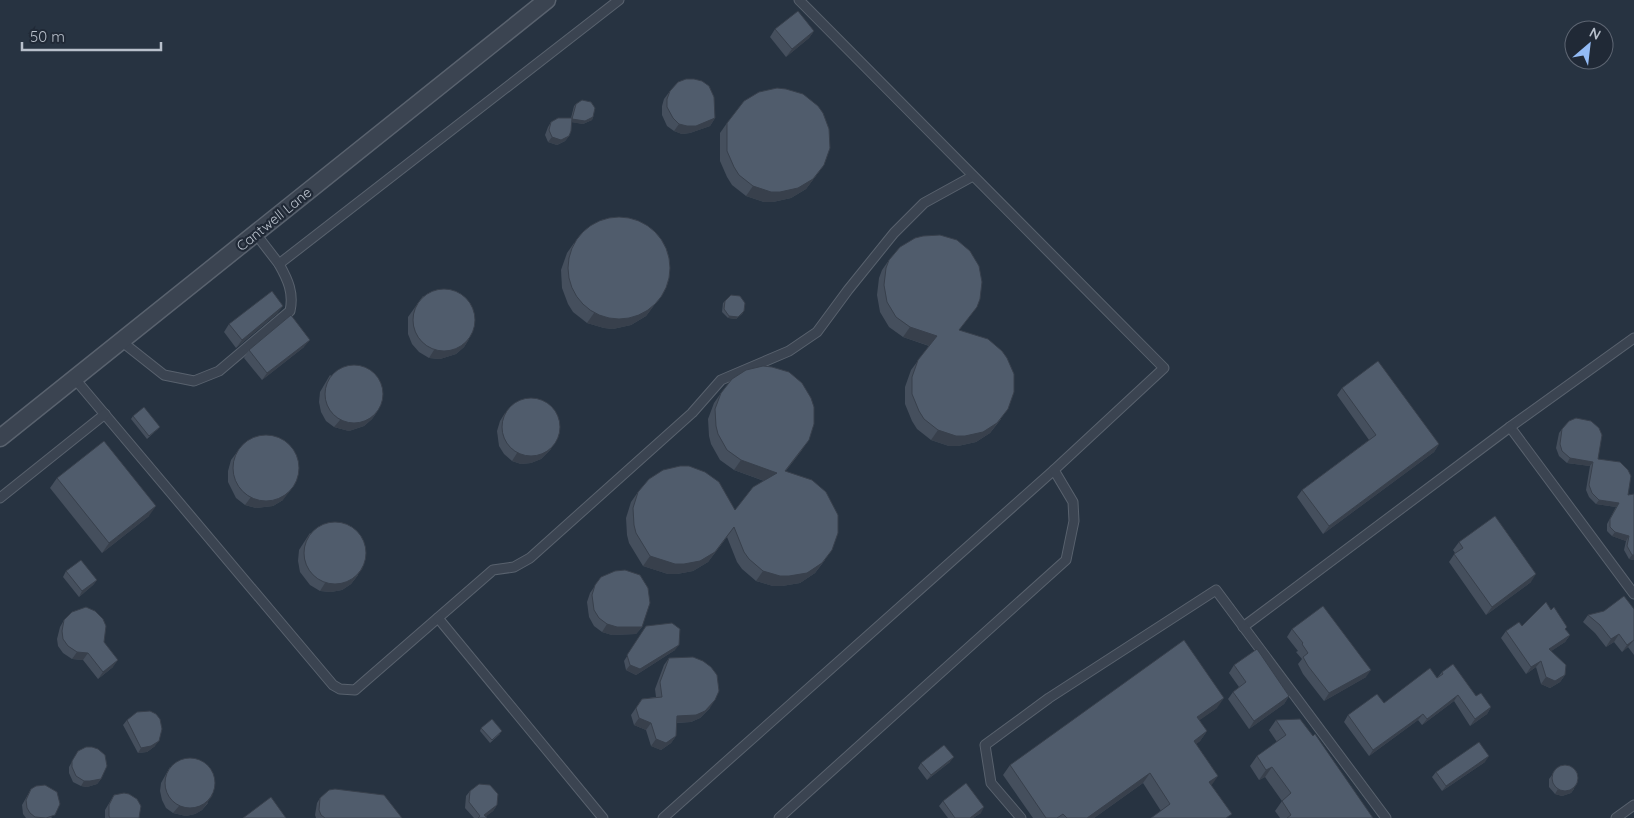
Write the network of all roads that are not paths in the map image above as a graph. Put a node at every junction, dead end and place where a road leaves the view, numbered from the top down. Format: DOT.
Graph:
graph roads {
  1 [pos="547,0"];
  2 [pos="619,0"];
  3 [pos="799,0"];
  4 [pos="973,176"];
  5 [pos="256,234"];
  6 [pos="279,264"];
  7 [pos="1634,338"];
  8 [pos="121,342"];
  9 [pos="75,378"];
  10 [pos="105,414"];
  11 [pos="1510,427"];
  12 [pos="0,438"];
  13 [pos="1054,470"];
  14 [pos="0,498"];
  15 [pos="1634,594"];
  16 [pos="438,618"];
  17 [pos="1243,627"];
  18 [pos="1634,805"];
  19 [pos="603,818"];
  20 [pos="663,818"];
  21 [pos="779,818"];
  22 [pos="1021,818"];
  23 [pos="1386,818"];
  24 [pos="1616,818"];
  1 -- 5 [label="street, Cantwell Lane"];
  2 -- 6 [label="lane"];
  3 -- 4 [label="lane"];
  4 -- 13 [label="lane"];
  4 -- 16 [label="lane"];
  5 -- 6 [label="lane"];
  5 -- 8 [label="street, Cantwell Lane"];
  6 -- 8 [label="lane"];
  7 -- 11 [label="lane"];
  8 -- 9 [label="street, Cantwell Lane"];
  9 -- 10 [label="lane"];
  9 -- 12 [label="street, Cantwell Lane"];
  10 -- 14 [label="lane"];
  10 -- 16 [label="lane"];
  11 -- 15 [label="lane"];
  11 -- 17 [label="lane"];
  13 -- 20 [label="lane"];
  13 -- 21 [label="lane"];
  16 -- 19 [label="lane"];
  17 -- 22 [label="lane"];
  17 -- 23 [label="lane"];
  18 -- 24 [label="lane"];
}
